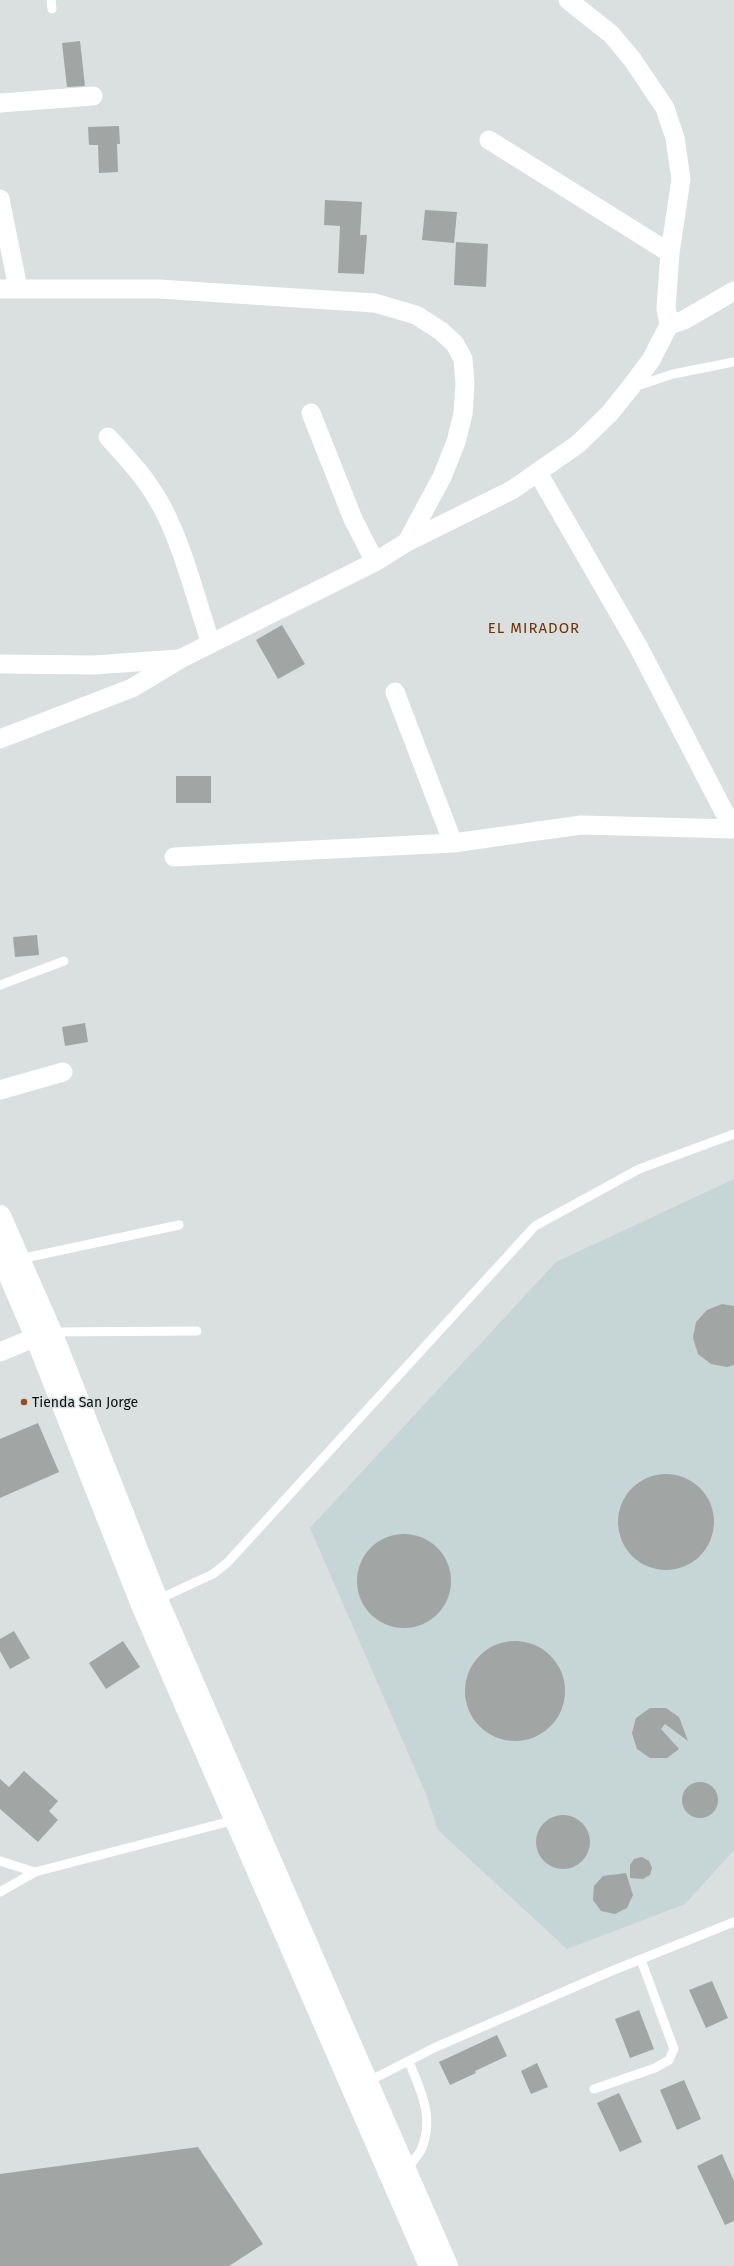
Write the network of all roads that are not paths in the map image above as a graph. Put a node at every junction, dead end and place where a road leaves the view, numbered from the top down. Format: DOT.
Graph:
graph roads {
  1 [pos="568,0"];
  2 [pos="93,96"];
  3 [pos="0,103"];
  4 [pos="489,140"];
  5 [pos="0,199"];
  6 [pos="670,253"];
  7 [pos="9,288"];
  8 [pos="734,291"];
  9 [pos="669,325"];
  10 [pos="734,362"];
  11 [pos="630,388"];
  12 [pos="311,413"];
  13 [pos="108,437"];
  14 [pos="538,473"];
  15 [pos="408,542"];
  16 [pos="375,562"];
  17 [pos="211,644"];
  18 [pos="182,658"];
  19 [pos="0,664"];
  20 [pos="395,692"];
  21 [pos="0,739"];
  22 [pos="733,829"];
  23 [pos="453,843"];
  24 [pos="174,857"];
  25 [pos="64,961"];
  26 [pos="0,984"];
  27 [pos="63,1072"];
  28 [pos="0,1090"];
  29 [pos="734,1134"];
  30 [pos="0,1216"];
  31 [pos="179,1225"];
  32 [pos="10,1256"];
  33 [pos="197,1331"];
  34 [pos="43,1334"];
  35 [pos="0,1352"];
  36 [pos="157,1600"];
  37 [pos="235,1820"];
  38 [pos="0,1861"];
  39 [pos="35,1872"];
  40 [pos="0,1892"];
  41 [pos="734,1922"];
  42 [pos="641,1960"];
  43 [pos="409,2062"];
  44 [pos="366,2082"];
  45 [pos="594,2089"];
  46 [pos="406,2171"];
  47 [pos="430,2266"];
  48 [pos="447,2266"];
  1 -- 6 [label="street"];
  2 -- 3 [label="street"];
  4 -- 6 [label="street"];
  5 -- 7 [label="street"];
  6 -- 9 [label="street"];
  7 -- 15 [label="street"];
  8 -- 9 [label="street"];
  9 -- 11 [label="street"];
  10 -- 11 [label="lane"];
  11 -- 14 [label="street"];
  12 -- 16 [label="street"];
  13 -- 17 [label="street"];
  14 -- 15 [label="street"];
  14 -- 22 [label="street"];
  15 -- 16 [label="street"];
  16 -- 17 [label="street"];
  17 -- 18 [label="street"];
  18 -- 19 [label="street"];
  18 -- 21 [label="street"];
  20 -- 23 [label="street"];
  22 -- 23 [label="street"];
  23 -- 24 [label="street"];
  25 -- 26 [label="lane"];
  27 -- 28 [label="street"];
  29 -- 36 [label="lane"];
  30 -- 32 [label="main road"];
  31 -- 32 [label="lane"];
  32 -- 34 [label="main road"];
  33 -- 34 [label="lane"];
  34 -- 35 [label="street"];
  34 -- 36 [label="main road"];
  34 -- 37 [label="main road"];
  36 -- 44 [label="main road"];
  37 -- 39 [label="lane"];
  37 -- 47 [label="main road"];
  38 -- 39 [label="lane"];
  39 -- 40 [label="lane"];
  41 -- 42 [label="lane"];
  42 -- 43 [label="lane"];
  42 -- 45 [label="lane"];
  43 -- 44 [label="lane"];
  43 -- 46 [label="lane"];
  44 -- 46 [label="main road"];
  46 -- 48 [label="main road"];
}
